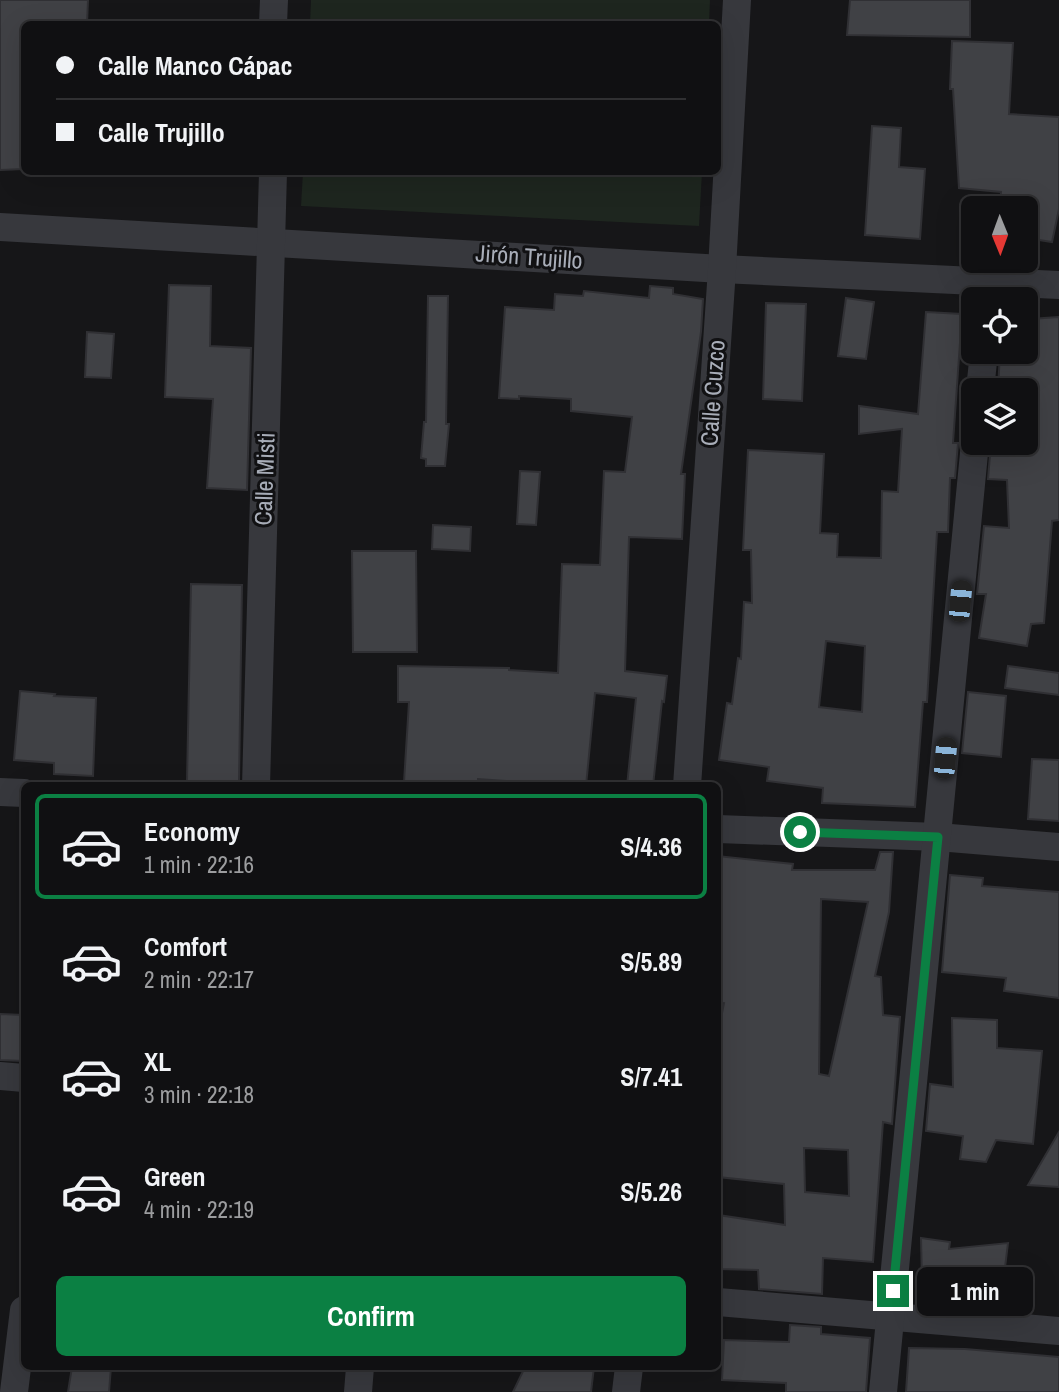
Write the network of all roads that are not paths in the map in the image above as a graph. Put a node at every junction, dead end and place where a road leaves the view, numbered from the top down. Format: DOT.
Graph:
graph roads {
  1 [pos="274,0"];
  2 [pos="737,0"];
  3 [pos="273,21"];
  4 [pos="273,175"];
  5 [pos="0,227"];
  6 [pos="272,242"];
  7 [pos="722,269"];
  8 [pos="1059,285"];
  9 [pos="1036,287"];
  10 [pos="961,289"];
  11 [pos="974,455"];
  12 [pos="256,782"];
  13 [pos="687,782"];
  14 [pos="0,792"];
  15 [pos="21,793"];
  16 [pos="721,829"];
  17 [pos="938,837"];
  18 [pos="1059,847"];
  19 [pos="0,1076"];
  20 [pos="21,1078"];
  21 [pos="721,1302"];
  22 [pos="0,1312"];
  23 [pos="21,1312"];
  24 [pos="890,1318"];
  25 [pos="1059,1331"];
  26 [pos="21,1336"];
  27 [pos="360,1370"];
  28 [pos="629,1370"];
  29 [pos="14,1392"];
  30 [pos="358,1392"];
  31 [pos="626,1392"];
  32 [pos="883,1392"];
  1 -- 3 [label="street"];
  2 -- 7 [label="street, Calle Cuzco"];
  4 -- 6 [label="street, Calle Misti"];
  5 -- 6 [label="street, Jirón Trujillo"];
  6 -- 7 [label="street, Jirón Trujillo"];
  6 -- 12 [label="street, Calle Misti"];
  7 -- 10 [label="street, Jirón Trujillo"];
  7 -- 13 [label="street, Calle Cuzco"];
  8 -- 9 [label="street, Jirón Trujillo"];
  11 -- 17 [label="street"];
  14 -- 15 [label="street"];
  16 -- 17 [label="street"];
  17 -- 18 [label="street"];
  17 -- 24 [label="street"];
  19 -- 20 [label="street"];
  21 -- 24 [label="street"];
  22 -- 23 [label="street"];
  24 -- 25 [label="street"];
  24 -- 32 [label="street"];
  26 -- 29 [label="street"];
  27 -- 30 [label="street"];
  28 -- 31 [label="street"];
}
